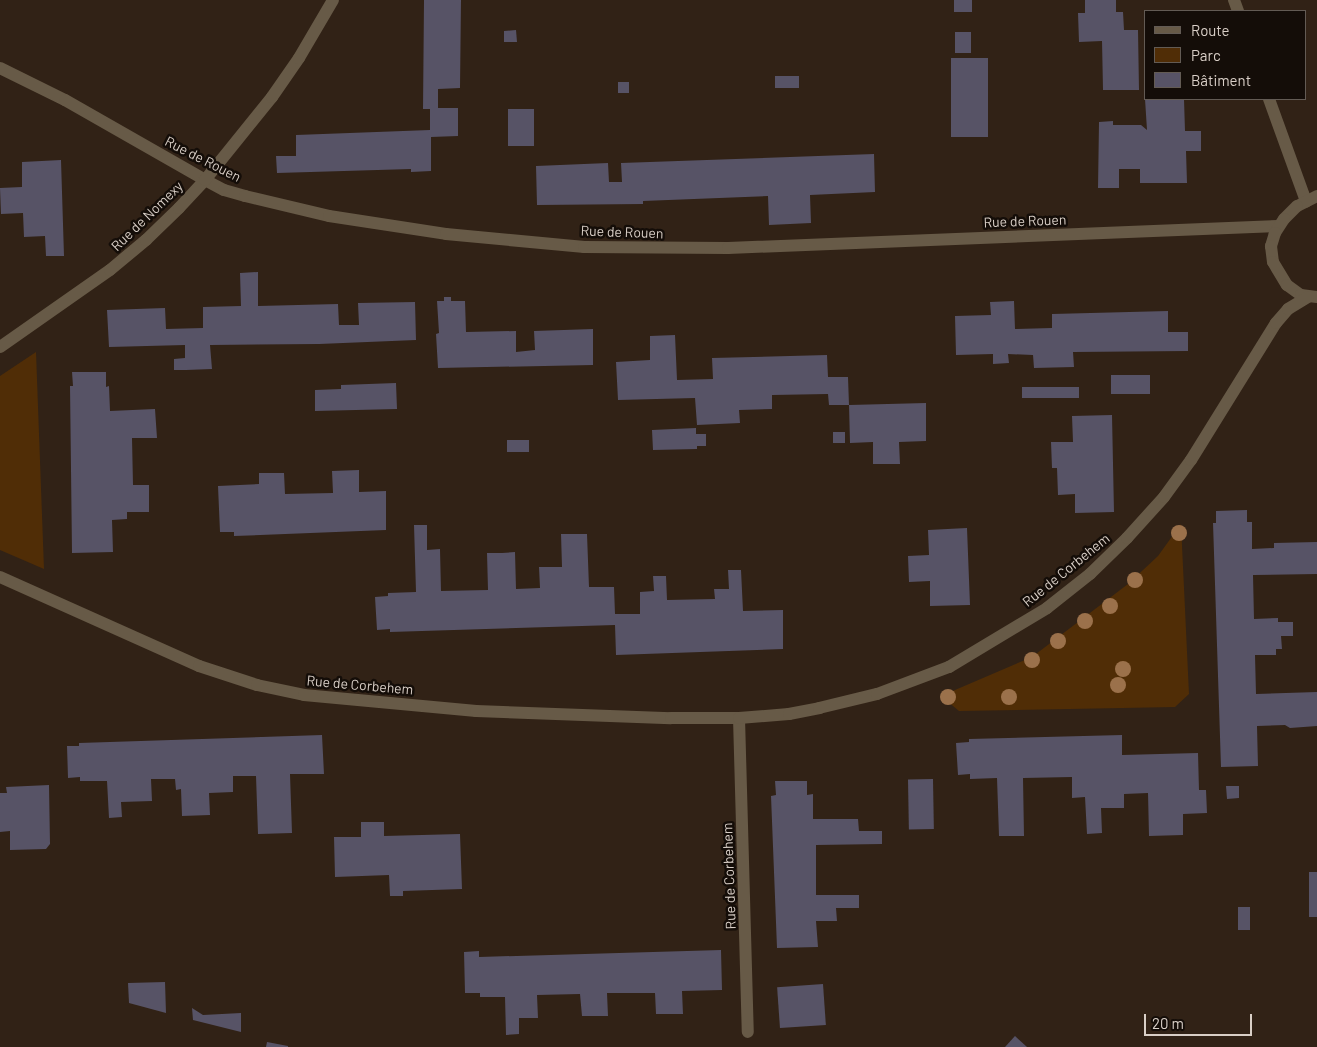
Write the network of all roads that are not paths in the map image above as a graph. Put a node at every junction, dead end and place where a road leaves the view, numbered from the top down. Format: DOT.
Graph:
graph roads {
  1 [pos="333,0"];
  2 [pos="0,68"];
  3 [pos="1269,100"];
  4 [pos="205,180"];
  5 [pos="1312,198"];
  6 [pos="1279,226"];
  7 [pos="1312,297"];
  8 [pos="0,347"];
  9 [pos="0,578"];
  10 [pos="739,718"];
  11 [pos="748,1032"];
  1 -- 4 [label="street, Rue de Nomexy"];
  2 -- 4 [label="street, Rue de Rouen"];
  3 -- 5 [label="street"];
  4 -- 6 [label="street, Rue de Rouen"];
  4 -- 8 [label="street, Rue de Nomexy"];
  5 -- 6 [label="street"];
  6 -- 7 [label="street"];
  7 -- 10 [label="street, Rue de Corbehem"];
  9 -- 10 [label="street, Rue de Corbehem"];
  10 -- 11 [label="street, Rue de Corbehem"];
}
